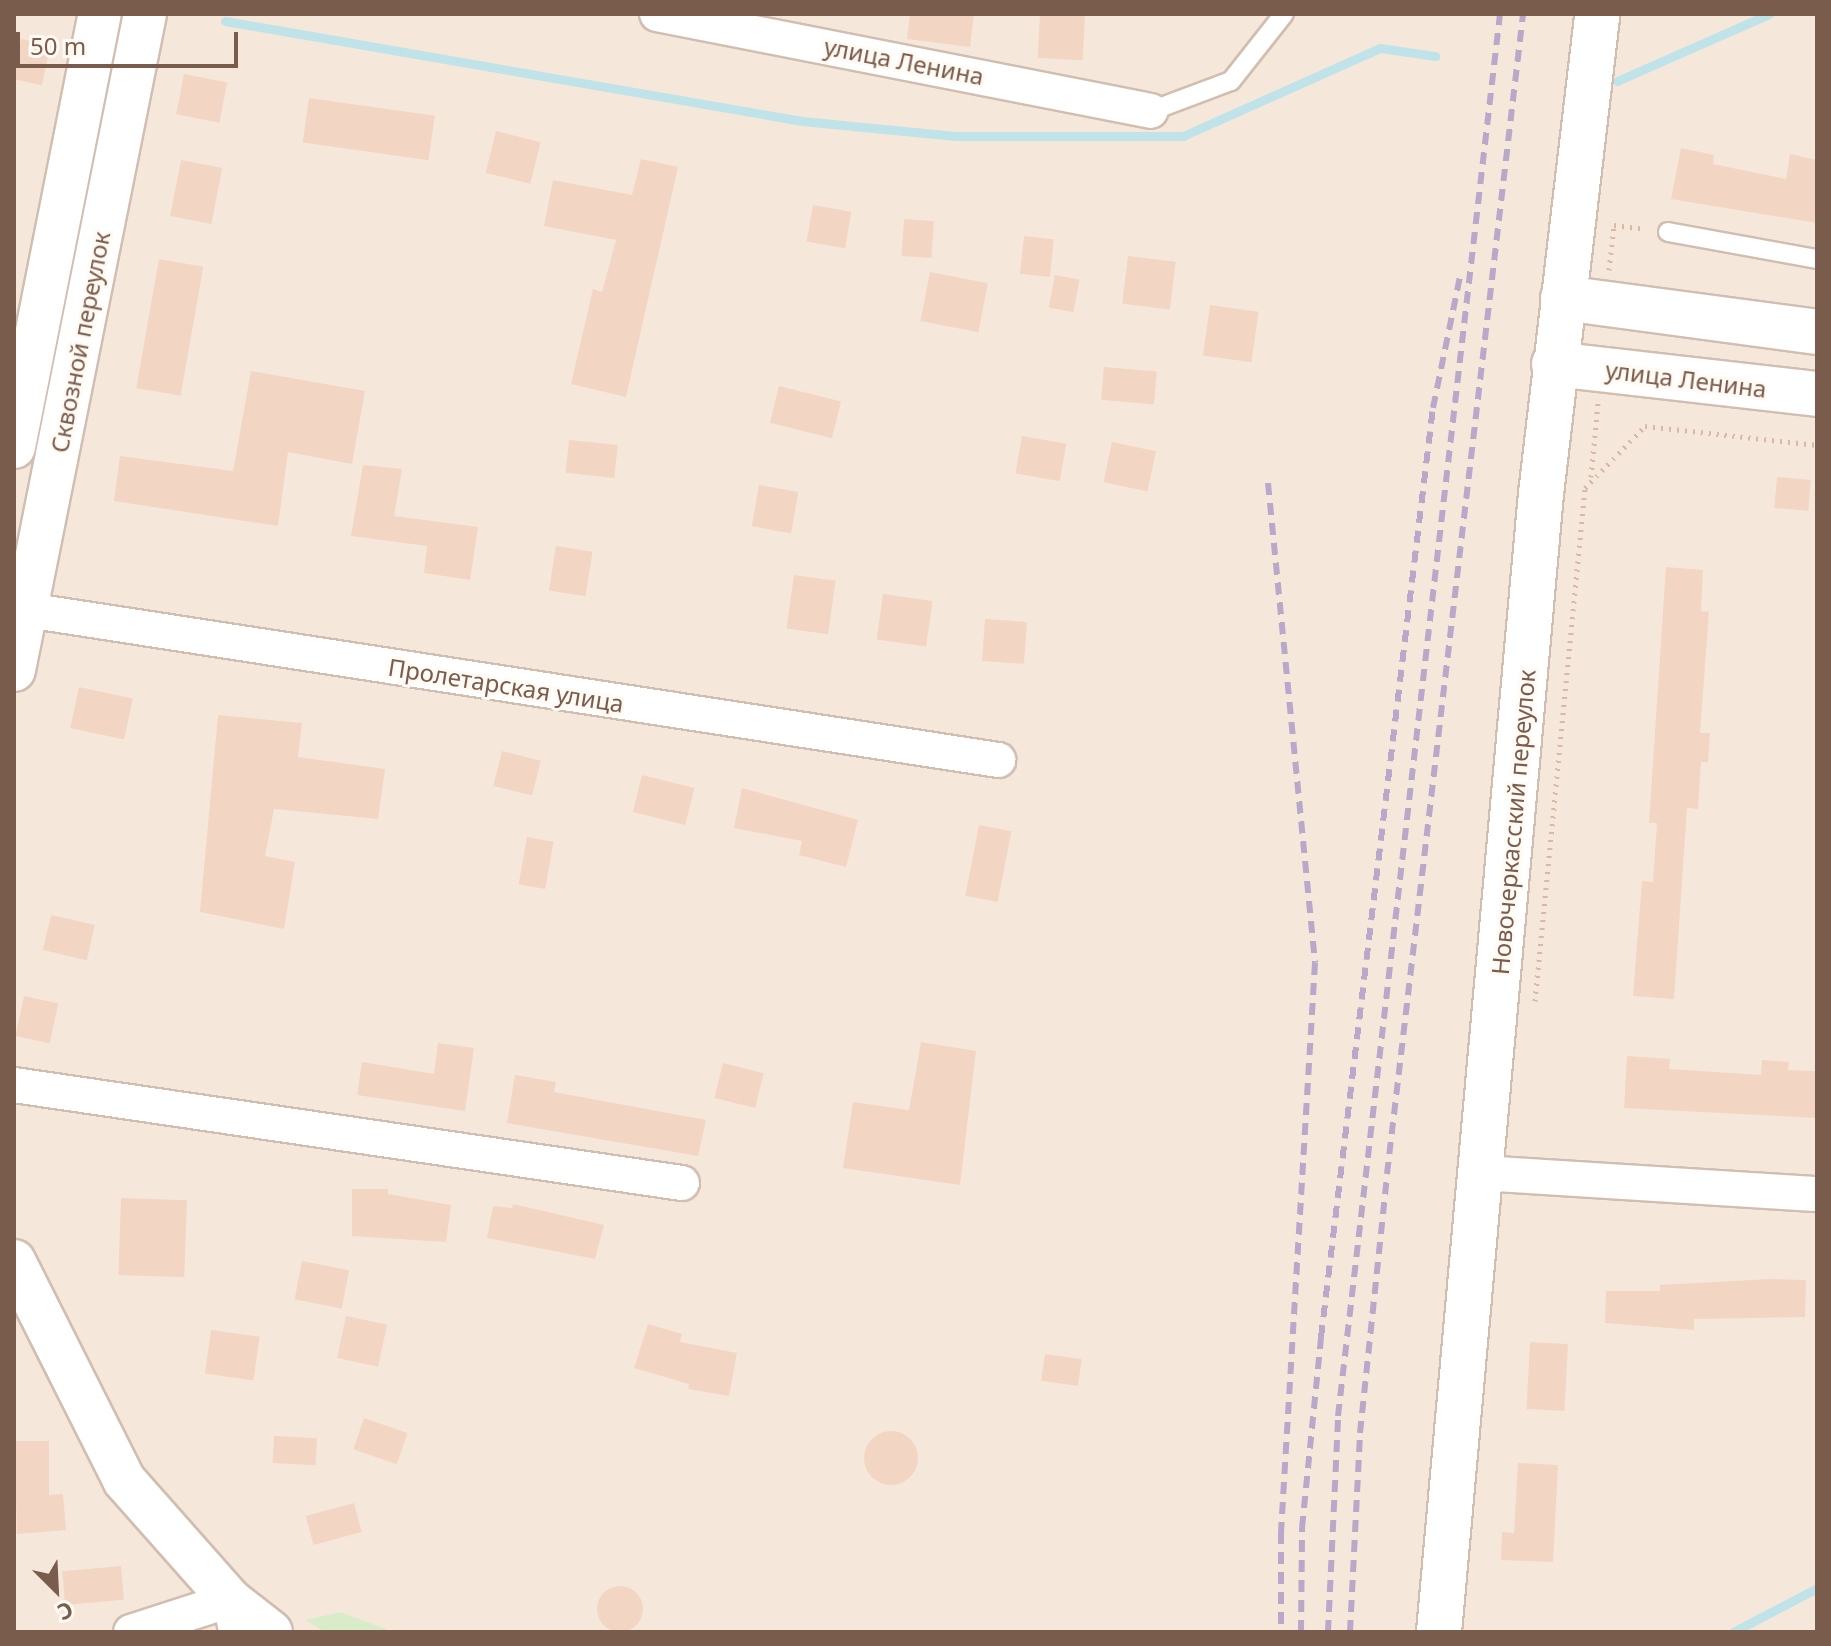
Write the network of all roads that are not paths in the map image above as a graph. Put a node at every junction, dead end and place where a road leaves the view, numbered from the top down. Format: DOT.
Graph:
graph roads {
  1 [pos="100,14"];
  2 [pos="145,14"];
  3 [pos="657,14"];
  4 [pos="1284,14"];
  5 [pos="1597,14"];
  6 [pos="761,23"];
  7 [pos="1151,111"];
  8 [pos="1668,232"];
  9 [pos="1817,259"];
  10 [pos="1563,298"];
  11 [pos="1817,332"];
  12 [pos="1554,364"];
  13 [pos="1817,394"];
  14 [pos="14,447"];
  15 [pos="20,610"];
  16 [pos="14,670"];
  17 [pos="998,760"];
  18 [pos="14,1085"];
  19 [pos="1482,1173"];
  20 [pos="682,1183"];
  21 [pos="1817,1194"];
  22 [pos="14,1261"];
  23 [pos="233,1616"];
  24 [pos="131,1632"];
  25 [pos="271,1632"];
  26 [pos="1439,1632"];
  1 -- 14 [label="street, Сквозной переулок"];
  2 -- 15 [label="street, Сквозной переулок"];
  3 -- 6 [label="street, улица Ленина"];
  4 -- 7 [label="lane"];
  5 -- 10 [label="main road, Новочеркасский переулок"];
  6 -- 7 [label="street, улица Ленина"];
  8 -- 9 [label="lane"];
  10 -- 11 [label="main road"];
  10 -- 12 [label="main road, Новочеркасский переулок"];
  12 -- 13 [label="main road, улица Ленина"];
  12 -- 19 [label="main road, Новочеркасский переулок"];
  15 -- 16 [label="street, Сквозной переулок"];
  15 -- 17 [label="street, Пролетарская улица"];
  18 -- 20 [label="street"];
  19 -- 21 [label="street"];
  19 -- 26 [label="main road, Новочеркасский переулок"];
  22 -- 23 [label="street"];
  23 -- 24 [label="street"];
  23 -- 25 [label="street"];
}
